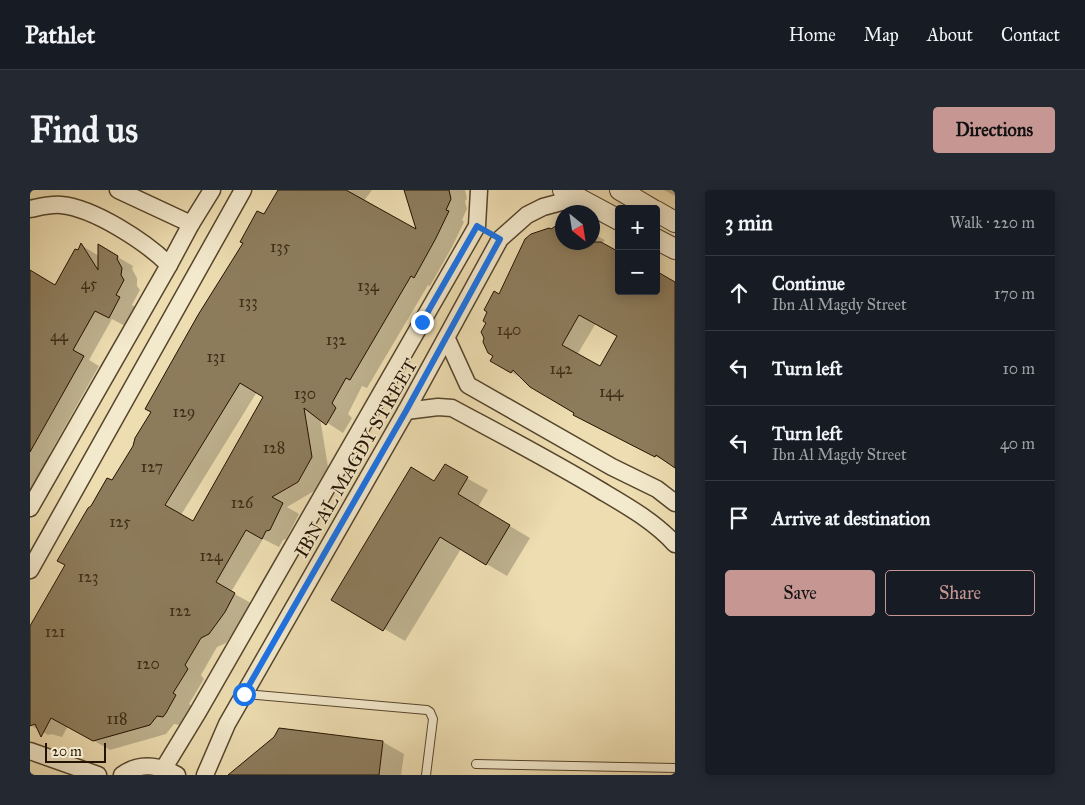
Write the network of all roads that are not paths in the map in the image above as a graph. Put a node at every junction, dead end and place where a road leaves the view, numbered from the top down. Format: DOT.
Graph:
graph roads {
  1 [pos="118,190"];
  2 [pos="212,190"];
  3 [pos="243,190"];
  4 [pos="480,190"];
  5 [pos="620,190"];
  6 [pos="570,194"];
  7 [pos="645,205"];
  8 [pos="30,208"];
  9 [pos="660,213"];
  10 [pos="615,218"];
  11 [pos="675,222"];
  12 [pos="191,224"];
  13 [pos="477,226"];
  14 [pos="500,239"];
  15 [pos="660,241"];
  16 [pos="675,248"];
  17 [pos="169,265"];
  18 [pos="446,339"];
  19 [pos="468,384"];
  20 [pos="452,408"];
  21 [pos="406,411"];
  22 [pos="675,503"];
  23 [pos="30,508"];
  24 [pos="675,544"];
  25 [pos="30,570"];
  26 [pos="244,694"];
  27 [pos="30,751"];
  28 [pos="476,764"];
  29 [pos="675,768"];
  30 [pos="171,771"];
  31 [pos="98,775"];
  32 [pos="122,775"];
  33 [pos="205,775"];
  34 [pos="426,775"];
  1 -- 12 [label="street"];
  2 -- 12 [label="street"];
  3 -- 25 [label="street"];
  4 -- 13 [label="street, IBN AL MAGDY STREET"];
  5 -- 7 [label="street"];
  6 -- 10 [label="street"];
  6 -- 14 [label="street, IBN AL MAGDY STREET"];
  8 -- 17 [label="street"];
  9 -- 11 [label="street"];
  12 -- 17 [label="street"];
  13 -- 14 [label="street"];
  13 -- 30 [label="street, IBN AL MAGDY STREET"];
  14 -- 18 [label="street, IBN AL MAGDY STREET"];
  15 -- 16 [label="street"];
  17 -- 23 [label="street"];
  18 -- 19 [label="street"];
  18 -- 21 [label="street, IBN AL MAGDY STREET"];
  19 -- 20 [label="street"];
  19 -- 22 [label="street"];
  20 -- 21 [label="street"];
  20 -- 24 [label="street"];
  21 -- 26 [label="street, IBN AL MAGDY STREET"];
  26 -- 33 [label="street, IBN AL MAGDY STREET"];
  26 -- 34 [label="lane"];
  27 -- 31 [label="street"];
  28 -- 29 [label="lane"];
  30 -- 32 [label="street"];
}
